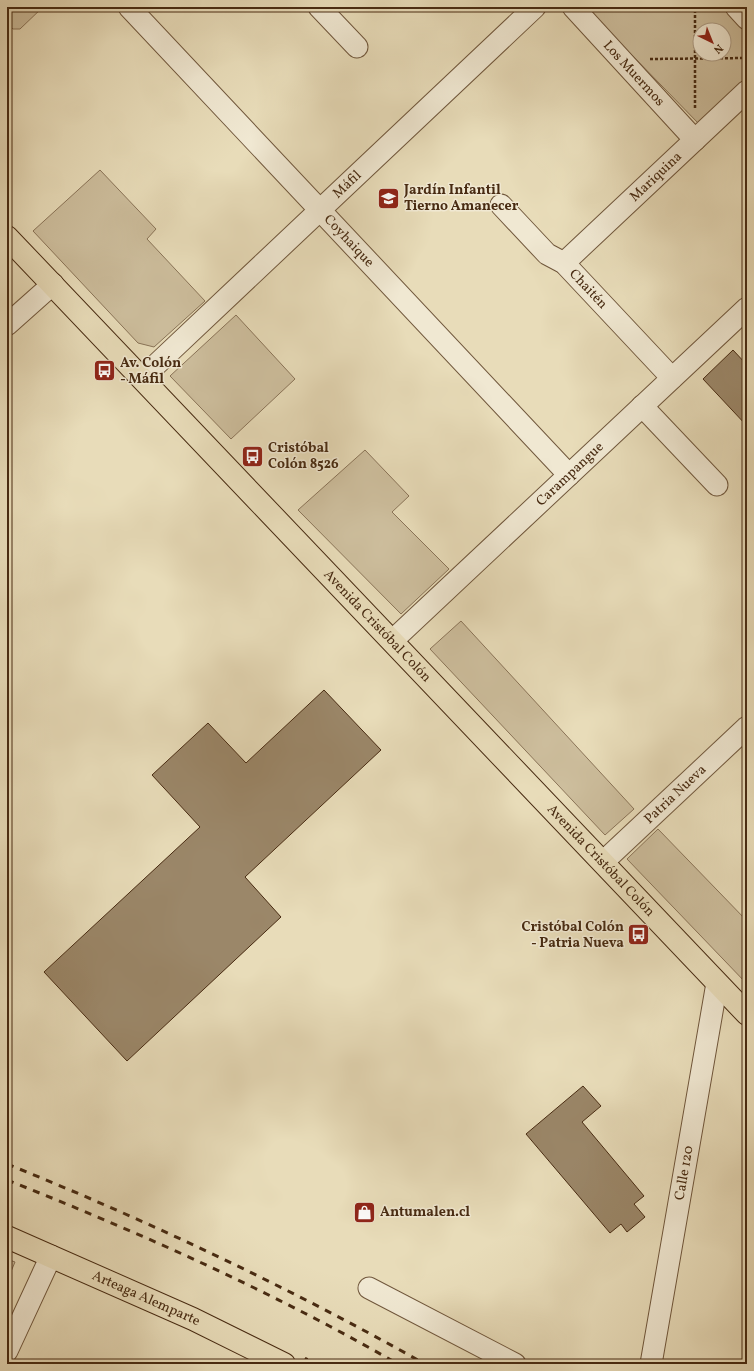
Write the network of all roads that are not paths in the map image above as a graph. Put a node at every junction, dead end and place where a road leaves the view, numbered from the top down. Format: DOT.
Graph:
graph roads {
  1 [pos="129,7"];
  2 [pos="319,7"];
  3 [pos="535,7"];
  4 [pos="572,7"];
  5 [pos="736,7"];
  6 [pos="747,19"];
  7 [pos="357,47"];
  8 [pos="747,91"];
  9 [pos="695,140"];
  10 [pos="501,205"];
  11 [pos="320,210"];
  12 [pos="7,237"];
  13 [pos="564,263"];
  14 [pos="53,284"];
  15 [pos="747,308"];
  16 [pos="7,325"];
  17 [pos="142,378"];
  18 [pos="672,378"];
  19 [pos="642,406"];
  20 [pos="569,475"];
  21 [pos="717,485"];
  22 [pos="392,641"];
  23 [pos="746,731"];
  24 [pos="602,862"];
  25 [pos="717,983"];
  26 [pos="747,1014"];
  27 [pos="7,1237"];
  28 [pos="51,1256"];
  29 [pos="369,1288"];
  30 [pos="7,1351"];
  31 [pos="284,1364"];
  32 [pos="515,1364"];
  33 [pos="651,1364"];
  1 -- 11 [label="street, Coyhaique"];
  2 -- 7 [label="street"];
  3 -- 11 [label="street, Máfil"];
  4 -- 9 [label="street, Los Muermos"];
  5 -- 6 [label="street"];
  8 -- 9 [label="street, Mariquina"];
  9 -- 13 [label="street, Mariquina"];
  10 -- 13 [label="street, Chaitén"];
  11 -- 17 [label="street, Máfil"];
  11 -- 20 [label="street, Coyhaique"];
  12 -- 14 [label="main road, Avenida Cristóbal Colón"];
  13 -- 18 [label="street, Chaitén"];
  14 -- 16 [label="street"];
  14 -- 17 [label="main road, Avenida Cristóbal Colón"];
  15 -- 18 [label="street, Carampangue"];
  17 -- 22 [label="main road, Avenida Cristóbal Colón"];
  18 -- 19 [label="street, Carampangue"];
  19 -- 20 [label="street, Carampangue"];
  19 -- 21 [label="street"];
  20 -- 22 [label="street, Carampangue"];
  22 -- 24 [label="main road, Avenida Cristóbal Colón"];
  23 -- 24 [label="street, Patria Nueva"];
  24 -- 25 [label="main road, Avenida Cristóbal Colón"];
  25 -- 26 [label="main road, Avenida Cristóbal Colón"];
  25 -- 33 [label="street, Calle 120"];
  27 -- 28 [label="main road, Arteaga Alemparte"];
  28 -- 30 [label="street"];
  28 -- 31 [label="main road, Arteaga Alemparte"];
  29 -- 32 [label="street"];
}
